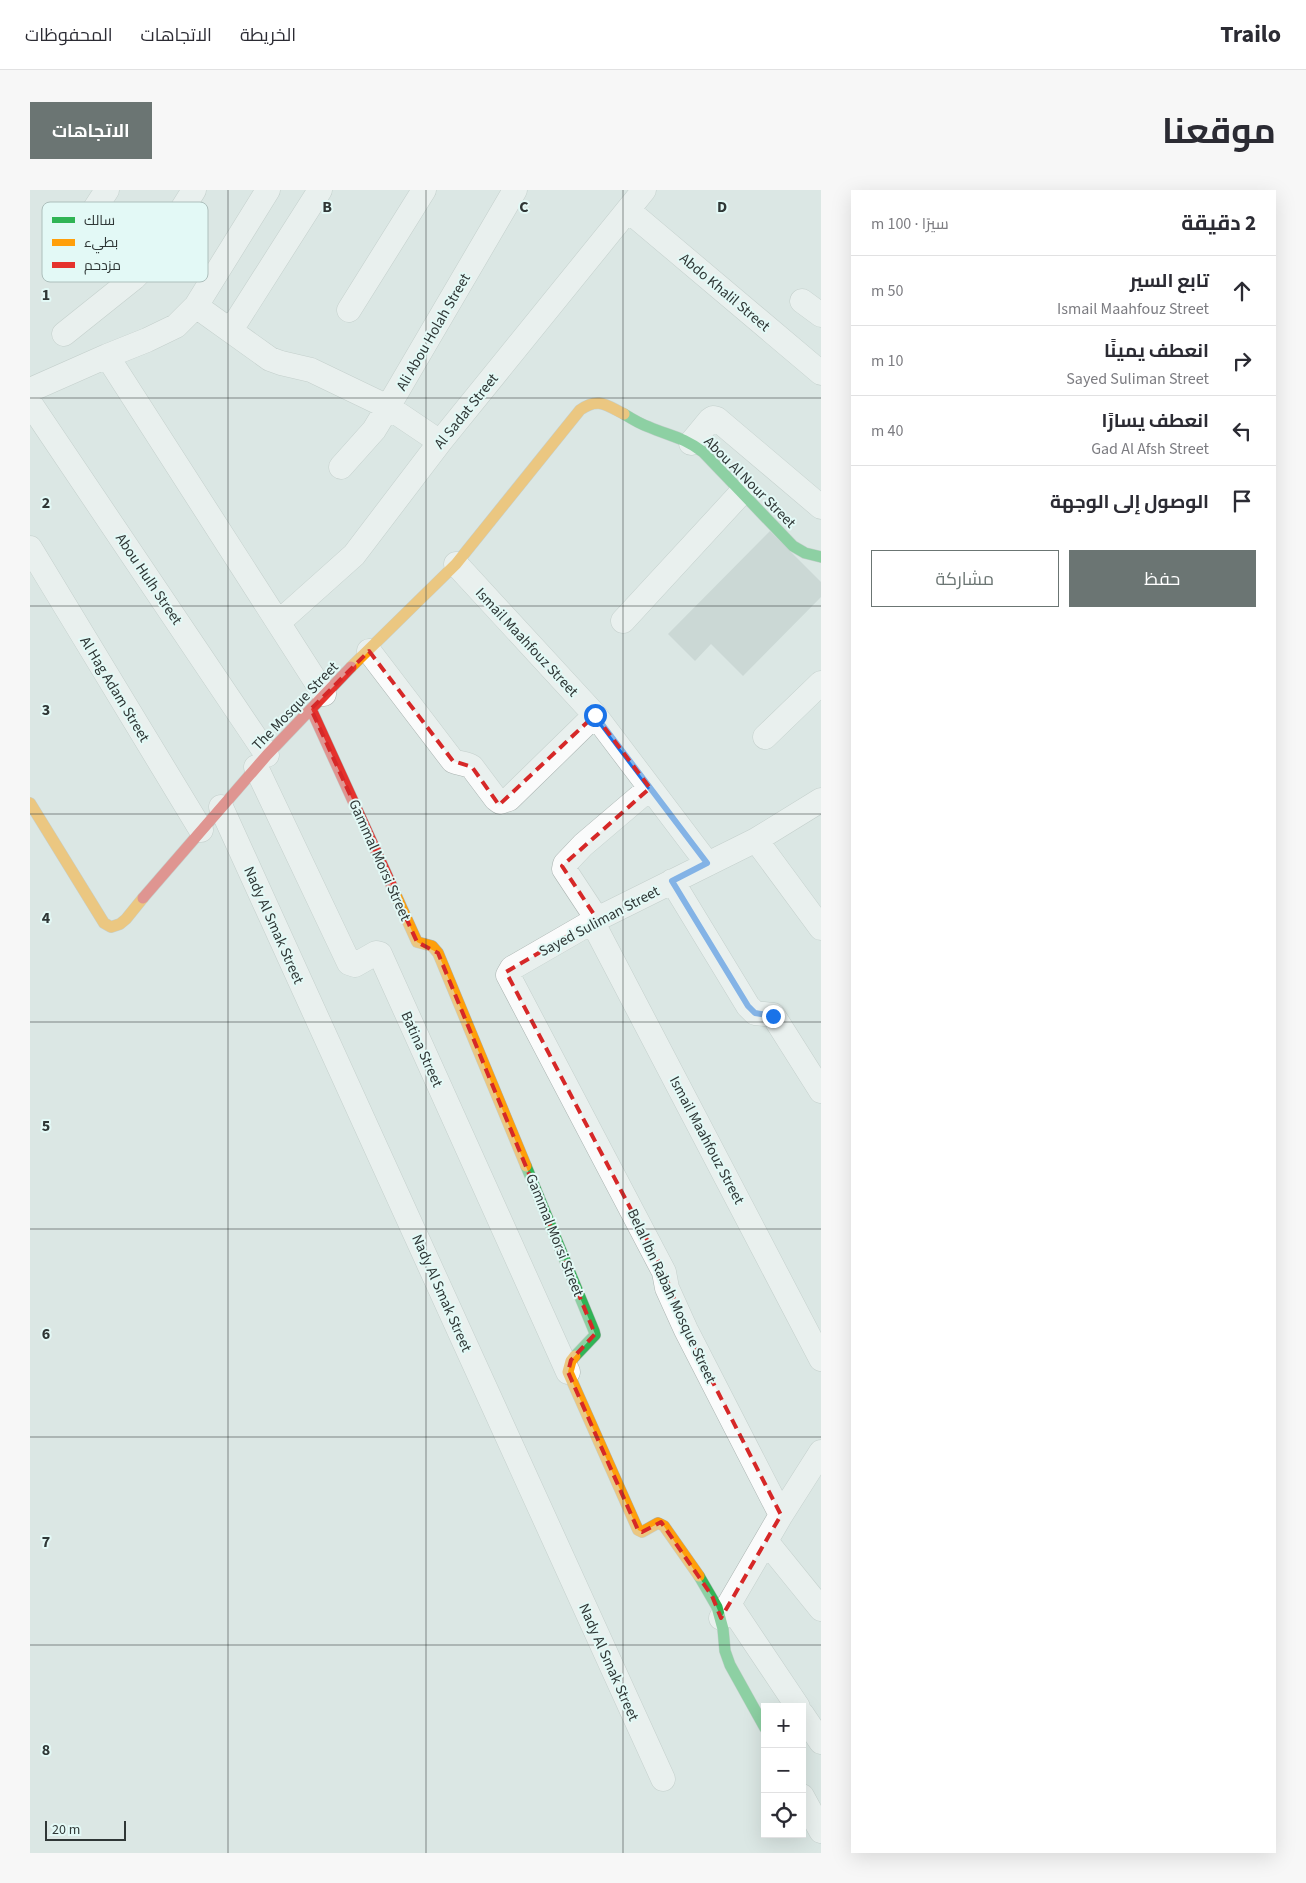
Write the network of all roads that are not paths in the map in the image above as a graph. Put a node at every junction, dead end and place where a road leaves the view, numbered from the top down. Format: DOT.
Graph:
graph roads {
  1 [pos="107,190"];
  2 [pos="194,190"];
  3 [pos="268,190"];
  4 [pos="320,190"];
  5 [pos="424,190"];
  6 [pos="515,190"];
  7 [pos="644,190"];
  8 [pos="99,202"];
  9 [pos="186,202"];
  10 [pos="629,211"];
  11 [pos="129,282"];
  12 [pos="802,301"];
  13 [pos="196,306"];
  14 [pos="349,310"];
  15 [pos="821,315"];
  16 [pos="231,330"];
  17 [pos="64,334"];
  18 [pos="107,356"];
  19 [pos="821,373"];
  20 [pos="30,390"];
  21 [pos="30,403"];
  22 [pos="602,403"];
  23 [pos="388,407"];
  24 [pos="440,442"];
  25 [pos="691,443"];
  26 [pos="341,467"];
  27 [pos="741,493"];
  28 [pos="821,507"];
  29 [pos="30,548"];
  30 [pos="821,557"];
  31 [pos="456,564"];
  32 [pos="623,621"];
  33 [pos="279,622"];
  34 [pos="368,652"];
  35 [pos="821,683"];
  36 [pos="318,702"];
  37 [pos="595,715"];
  38 [pos="766,737"];
  39 [pos="262,761"];
  40 [pos="650,788"];
  41 [pos="821,800"];
  42 [pos="30,804"];
  43 [pos="221,807"];
  44 [pos="201,830"];
  45 [pos="756,840"];
  46 [pos="707,863"];
  47 [pos="672,881"];
  48 [pos="594,920"];
  49 [pos="821,928"];
  50 [pos="509,971"];
  51 [pos="821,1091"];
  52 [pos="821,1360"];
  53 [pos="568,1372"];
  54 [pos="820,1458"];
  55 [pos="781,1515"];
  56 [pos="766,1541"];
  57 [pos="821,1609"];
  58 [pos="725,1611"];
  59 [pos="795,1703"];
  60 [pos="806,1720"];
  61 [pos="761,1721"];
  62 [pos="821,1742"];
  63 [pos="663,1779"];
  64 [pos="806,1803"];
  65 [pos="821,1831"];
  1 -- 8 [label="street"];
  2 -- 9 [label="street"];
  3 -- 13 [label="street"];
  4 -- 16 [label="street"];
  5 -- 14 [label="street"];
  6 -- 23 [label="street, Ali Abou Holah Street"];
  7 -- 10 [label="street, Al Sadat Street"];
  10 -- 19 [label="street, Abdo Khalil Street"];
  10 -- 24 [label="street, Al Sadat Street"];
  11 -- 17 [label="street"];
  12 -- 15 [label="street"];
  13 -- 16 [label="street"];
  13 -- 18 [label="street"];
  16 -- 23 [label="street"];
  18 -- 20 [label="street"];
  18 -- 33 [label="street"];
  21 -- 39 [label="street, Abou Hulh Street"];
  22 -- 25 [label="street, Abou Al Nour Street"];
  22 -- 31 [label="street, The Mosque Street"];
  23 -- 24 [label="street"];
  23 -- 26 [label="street, Ali Abou Holah Street"];
  24 -- 33 [label="street, Al Sadat Street"];
  25 -- 27 [label="street, Abou Al Nour Street"];
  25 -- 28 [label="street"];
  27 -- 30 [label="street, Abou Al Nour Street"];
  27 -- 32 [label="street"];
  29 -- 44 [label="street, Al Hag Adam Street"];
  31 -- 34 [label="street, The Mosque Street"];
  31 -- 37 [label="street, Ismail Maahfouz Street"];
  33 -- 36 [label="street"];
  34 -- 36 [label="street, The Mosque Street"];
  34 -- 37 [label="street"];
  35 -- 38 [label="street"];
  36 -- 39 [label="street, The Mosque Street"];
  36 -- 53 [label="street, Gammal Morsi Street"];
  37 -- 40 [label="street, Ismail Maahfouz Street"];
  39 -- 43 [label="street, The Mosque Street"];
  39 -- 53 [label="street, Batina Street"];
  40 -- 46 [label="street, Ismail Maahfouz Street"];
  40 -- 48 [label="street, Ismail Maahfouz Street"];
  41 -- 45 [label="street, Sayed Suliman Street"];
  42 -- 44 [label="street, The Mosque Street"];
  43 -- 44 [label="street, The Mosque Street"];
  43 -- 63 [label="street, Nady Al Smak Street"];
  45 -- 46 [label="street, Sayed Suliman Street"];
  45 -- 49 [label="street"];
  46 -- 47 [label="street, Sayed Suliman Street"];
  47 -- 48 [label="street, Sayed Suliman Street"];
  47 -- 51 [label="street"];
  48 -- 50 [label="street, Sayed Suliman Street"];
  48 -- 52 [label="street, Ismail Maahfouz Street"];
  50 -- 55 [label="street, Belal Ibn Rabah Mosque Street"];
  53 -- 58 [label="street"];
  54 -- 55 [label="street"];
  55 -- 56 [label="street"];
  56 -- 57 [label="street"];
  56 -- 58 [label="street"];
  58 -- 59 [label="street"];
  58 -- 61 [label="street"];
  60 -- 62 [label="street"];
  64 -- 65 [label="street"];
}
